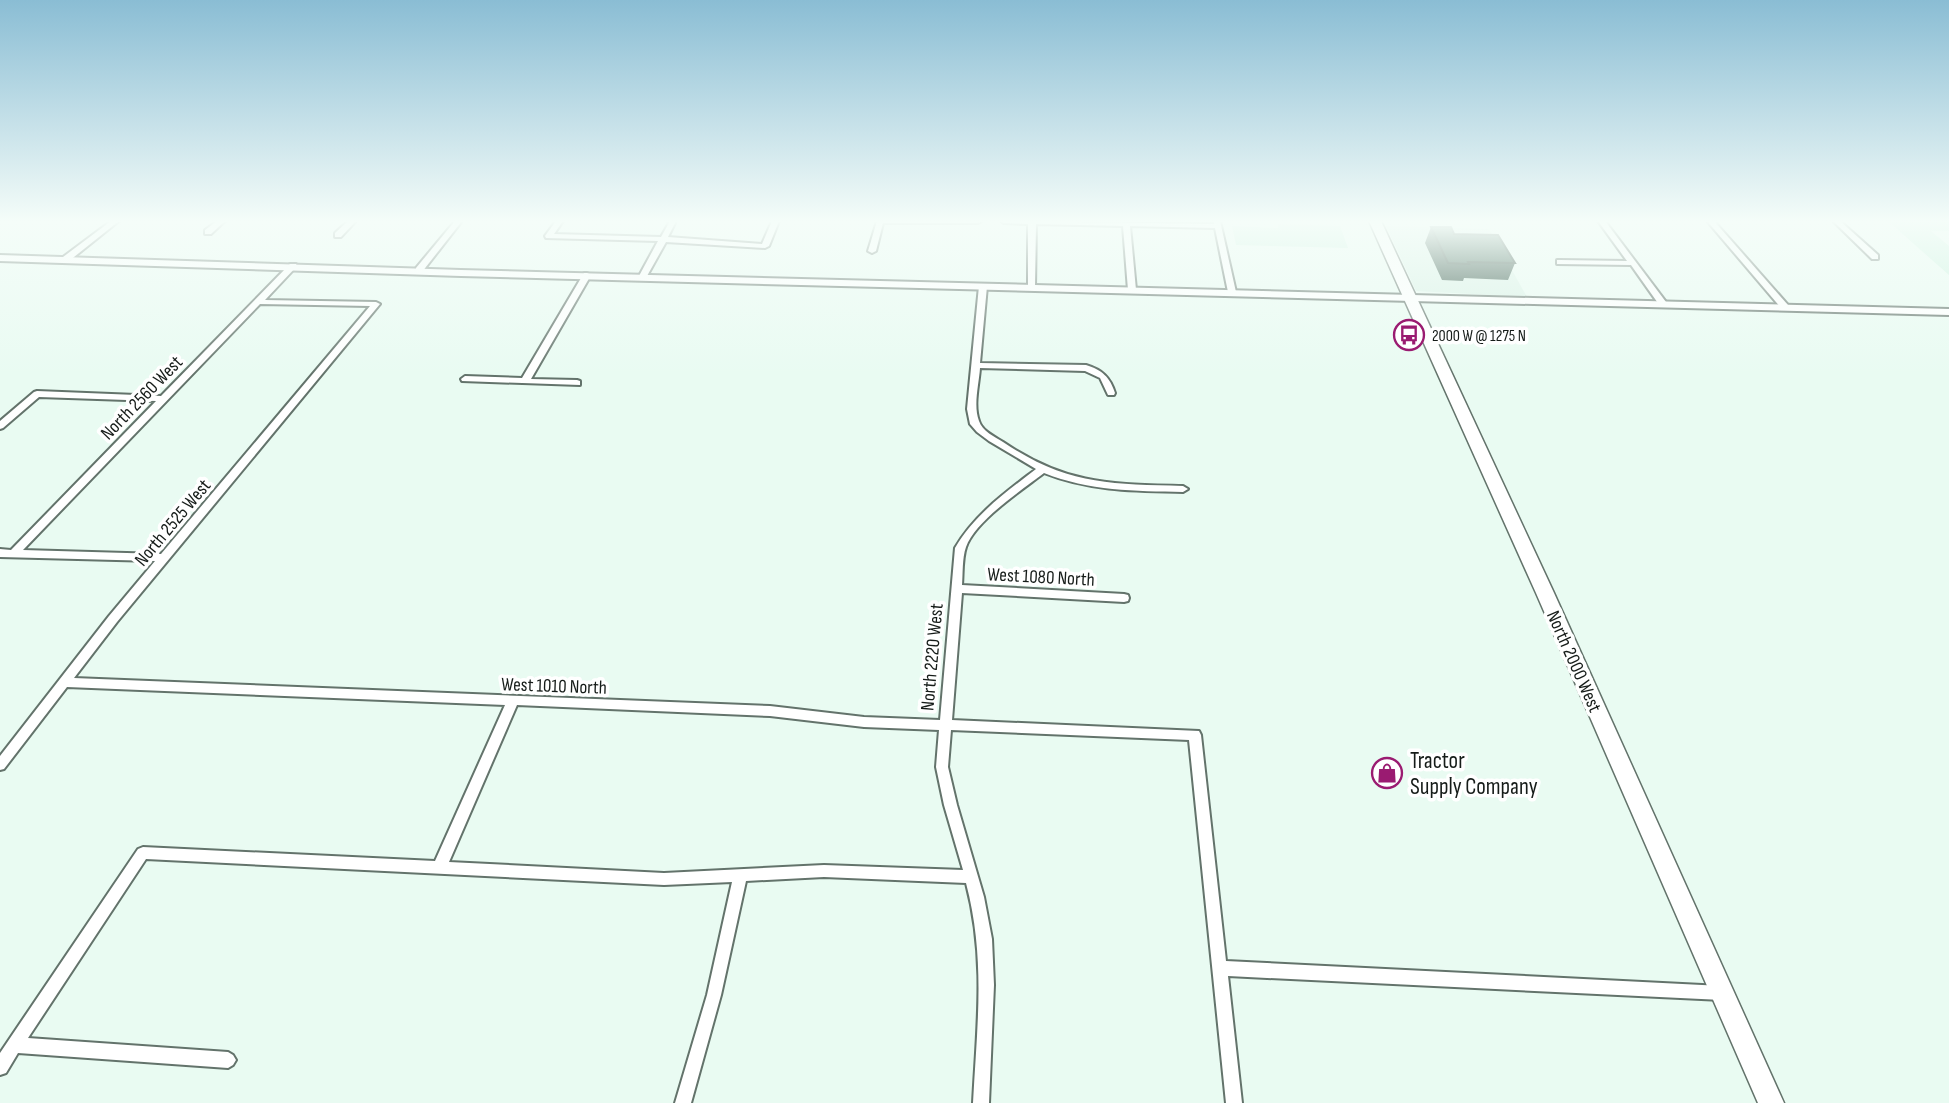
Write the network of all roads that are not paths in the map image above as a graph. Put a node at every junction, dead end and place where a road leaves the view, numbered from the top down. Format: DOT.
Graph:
graph roads {
  1 [pos="287,272"];
  2 [pos="454,272"];
  3 [pos="645,272"];
  4 [pos="1031,272"];
  5 [pos="1130,272"];
  6 [pos="1228,272"];
  7 [pos="1399,272"];
  8 [pos="1639,272"];
  9 [pos="1755,272"];
  10 [pos="587,275"];
  11 [pos="643,276"];
  12 [pos="983,286"];
  13 [pos="1031,287"];
  14 [pos="1132,290"];
  15 [pos="1232,292"];
  16 [pos="1411,297"];
  17 [pos="259,302"];
  18 [pos="1663,304"];
  19 [pos="1785,307"];
  20 [pos="1949,312"];
  21 [pos="975,365"];
  22 [pos="465,379"];
  23 [pos="525,381"];
  24 [pos="577,383"];
  25 [pos="1111,393"];
  26 [pos="163,399"];
  27 [pos="0,426"];
  28 [pos="1044,468"];
  29 [pos="1183,489"];
  30 [pos="0,553"];
  31 [pos="14,553"];
  32 [pos="165,558"];
  33 [pos="956,589"];
  34 [pos="1125,598"];
  35 [pos="66,682"];
  36 [pos="513,701"];
  37 [pos="944,725"];
  38 [pos="0,765"];
  39 [pos="440,866"];
  40 [pos="740,877"];
  41 [pos="970,877"];
  42 [pos="1220,968"];
  43 [pos="1722,993"];
  44 [pos="15,1045"];
  45 [pos="228,1060"];
  46 [pos="0,1067"];
  47 [pos="683,1103"];
  48 [pos="982,1103"];
  49 [pos="1234,1103"];
  50 [pos="1771,1103"];
  1 -- 17 [label="street, North 2560 West"];
  2 -- 10 [label="street"];
  3 -- 11 [label="street"];
  4 -- 13 [label="street"];
  5 -- 14 [label="street"];
  6 -- 15 [label="street"];
  7 -- 16 [label="main road, North 2000 West"];
  8 -- 18 [label="street"];
  9 -- 19 [label="street"];
  10 -- 11 [label="street"];
  10 -- 23 [label="street"];
  11 -- 12 [label="street"];
  12 -- 13 [label="street"];
  12 -- 21 [label="street"];
  13 -- 14 [label="street"];
  14 -- 15 [label="street"];
  15 -- 16 [label="street"];
  16 -- 18 [label="street"];
  16 -- 43 [label="main road, North 2000 West"];
  17 -- 26 [label="street, North 2560 West"];
  17 -- 32 [label="street, North 2525 West"];
  18 -- 19 [label="street"];
  19 -- 20 [label="street"];
  21 -- 25 [label="street"];
  21 -- 28 [label="street"];
  22 -- 23 [label="street"];
  23 -- 24 [label="street"];
  26 -- 27 [label="street"];
  26 -- 31 [label="street, North 2560 West"];
  28 -- 29 [label="street"];
  28 -- 33 [label="street, North 2220 West"];
  30 -- 31 [label="street"];
  31 -- 32 [label="street"];
  32 -- 35 [label="street, North 2525 West"];
  33 -- 34 [label="street, West 1080 North"];
  33 -- 37 [label="street, North 2220 West"];
  35 -- 36 [label="street, West 1010 North"];
  35 -- 38 [label="street, North 2525 West"];
  36 -- 37 [label="street, West 1010 North"];
  36 -- 39 [label="street"];
  37 -- 41 [label="street, North 2220 West"];
  37 -- 42 [label="street, West 1010 North"];
  39 -- 40 [label="street"];
  39 -- 44 [label="street"];
  40 -- 41 [label="street"];
  40 -- 47 [label="street"];
  41 -- 48 [label="street, North 2220 West"];
  42 -- 43 [label="street"];
  42 -- 49 [label="street"];
  43 -- 50 [label="main road, North 2000 West"];
  44 -- 45 [label="street"];
  44 -- 46 [label="street"];
}
